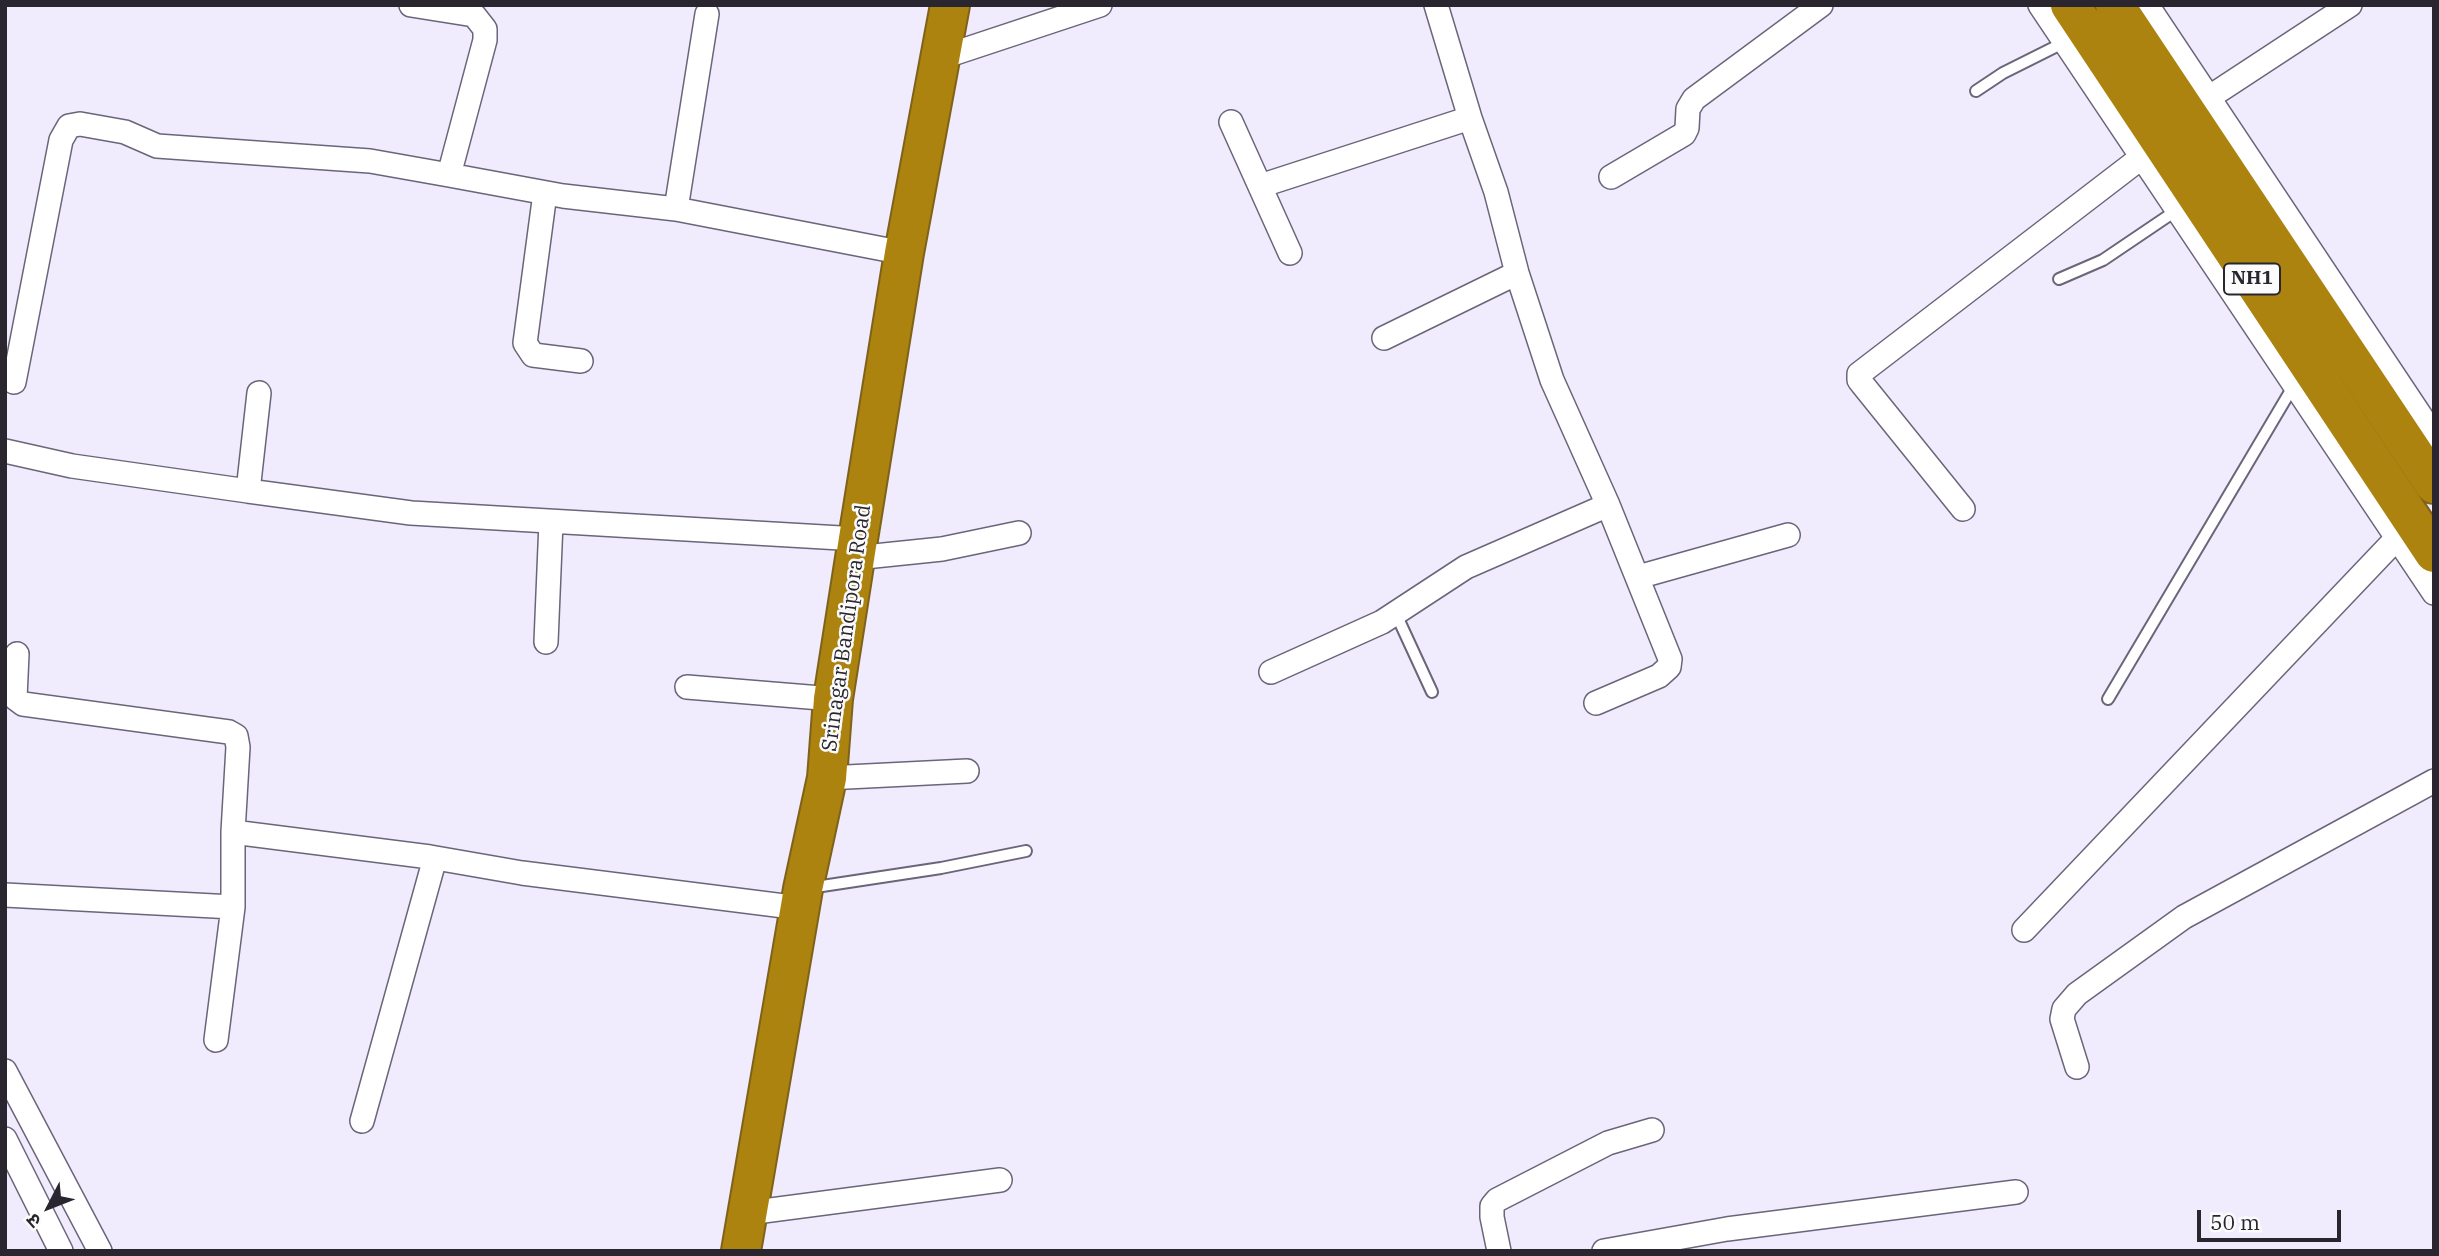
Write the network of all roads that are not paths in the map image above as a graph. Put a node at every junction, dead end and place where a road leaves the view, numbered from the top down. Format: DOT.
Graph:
graph roads {
  1 [pos="411,5"];
  2 [pos="950,5"];
  3 [pos="1100,5"];
  4 [pos="1436,5"];
  5 [pos="1821,5"];
  6 [pos="2040,5"];
  7 [pos="2115,5"];
  8 [pos="2147,5"];
  9 [pos="2350,5"];
  10 [pos="706,14"];
  11 [pos="2067,24"];
  12 [pos="940,58"];
  13 [pos="1976,91"];
  14 [pos="2198,105"];
  15 [pos="1470,118"];
  16 [pos="1231,122"];
  17 [pos="2142,157"];
  18 [pos="449,175"];
  19 [pos="1611,177"];
  20 [pos="1260,186"];
  21 [pos="545,193"];
  22 [pos="676,209"];
  23 [pos="2177,210"];
  24 [pos="904,253"];
  25 [pos="1290,253"];
  26 [pos="1517,273"];
  27 [pos="2059,279"];
  28 [pos="1384,338"];
  29 [pos="580,361"];
  30 [pos="14,382"];
  31 [pos="2294,384"];
  32 [pos="259,393"];
  33 [pos="2434,436"];
  34 [pos="5,451"];
  35 [pos="2434,484"];
  36 [pos="248,491"];
  37 [pos="1608,505"];
  38 [pos="1963,509"];
  39 [pos="551,522"];
  40 [pos="1019,533"];
  41 [pos="1788,535"];
  42 [pos="2397,538"];
  43 [pos="857,548"];
  44 [pos="2434,553"];
  45 [pos="1637,577"];
  46 [pos="2434,593"];
  47 [pos="1396,614"];
  48 [pos="546,642"];
  49 [pos="17,654"];
  50 [pos="1271,671"];
  51 [pos="687,687"];
  52 [pos="1432,692"];
  53 [pos="833,699"];
  54 [pos="2108,699"];
  55 [pos="1596,703"];
  56 [pos="967,772"];
  57 [pos="827,778"];
  58 [pos="2434,781"];
  59 [pos="233,832"];
  60 [pos="1026,851"];
  61 [pos="435,858"];
  62 [pos="5,895"];
  63 [pos="802,898"];
  64 [pos="233,907"];
  65 [pos="2024,930"];
  66 [pos="216,1040"];
  67 [pos="2077,1067"];
  68 [pos="5,1071"];
  69 [pos="19,1121"];
  70 [pos="362,1121"];
  71 [pos="1652,1130"];
  72 [pos="5,1139"];
  73 [pos="11,1161"];
  74 [pos="1000,1180"];
  75 [pos="2016,1192"];
  76 [pos="748,1213"];
  77 [pos="61,1251"];
  78 [pos="100,1251"];
  79 [pos="741,1251"];
  80 [pos="1499,1251"];
  81 [pos="1604,1251"];
  1 -- 18 [label="street"];
  2 -- 12 [label="highway, Srinagar Bandipora Road"];
  3 -- 12 [label="street"];
  4 -- 15 [label="street"];
  5 -- 19 [label="street"];
  6 -- 11 [label="street"];
  7 -- 14 [label="highway, NH1"];
  8 -- 14 [label="street"];
  9 -- 14 [label="street"];
  10 -- 22 [label="street"];
  11 -- 13 [label="lane"];
  11 -- 17 [label="street"];
  11 -- 44 [label="highway, NH1"];
  12 -- 24 [label="highway, Srinagar Bandipora Road"];
  14 -- 33 [label="street"];
  14 -- 35 [label="highway, NH1"];
  15 -- 20 [label="street"];
  15 -- 26 [label="street"];
  16 -- 20 [label="street"];
  17 -- 23 [label="street"];
  17 -- 38 [label="street"];
  18 -- 21 [label="street"];
  18 -- 30 [label="street"];
  20 -- 25 [label="street"];
  21 -- 22 [label="street"];
  21 -- 29 [label="street"];
  22 -- 24 [label="street"];
  23 -- 27 [label="lane"];
  23 -- 31 [label="street"];
  24 -- 43 [label="highway, Srinagar Bandipora Road"];
  26 -- 28 [label="street"];
  26 -- 37 [label="street"];
  31 -- 42 [label="street"];
  31 -- 54 [label="lane"];
  32 -- 36 [label="street"];
  34 -- 36 [label="street"];
  36 -- 39 [label="street"];
  37 -- 45 [label="street"];
  37 -- 47 [label="street"];
  39 -- 43 [label="street"];
  39 -- 48 [label="street"];
  40 -- 43 [label="street"];
  41 -- 45 [label="street"];
  42 -- 46 [label="street"];
  42 -- 65 [label="street"];
  43 -- 53 [label="highway, Srinagar Bandipora Road"];
  45 -- 55 [label="street"];
  47 -- 50 [label="street"];
  47 -- 52 [label="lane"];
  49 -- 59 [label="street"];
  51 -- 53 [label="street"];
  53 -- 57 [label="highway, Srinagar Bandipora Road"];
  56 -- 57 [label="street"];
  57 -- 63 [label="highway, Srinagar Bandipora Road"];
  58 -- 67 [label="street"];
  59 -- 61 [label="street"];
  59 -- 64 [label="street"];
  60 -- 63 [label="lane"];
  61 -- 63 [label="street"];
  61 -- 70 [label="street"];
  62 -- 64 [label="street"];
  63 -- 76 [label="highway, Srinagar Bandipora Road"];
  64 -- 66 [label="street"];
  68 -- 69 [label="street"];
  69 -- 78 [label="street"];
  71 -- 80 [label="street"];
  72 -- 73 [label="street"];
  73 -- 77 [label="street"];
  74 -- 76 [label="street"];
  75 -- 81 [label="street"];
  76 -- 79 [label="highway, Srinagar Bandipora Road"];
}
